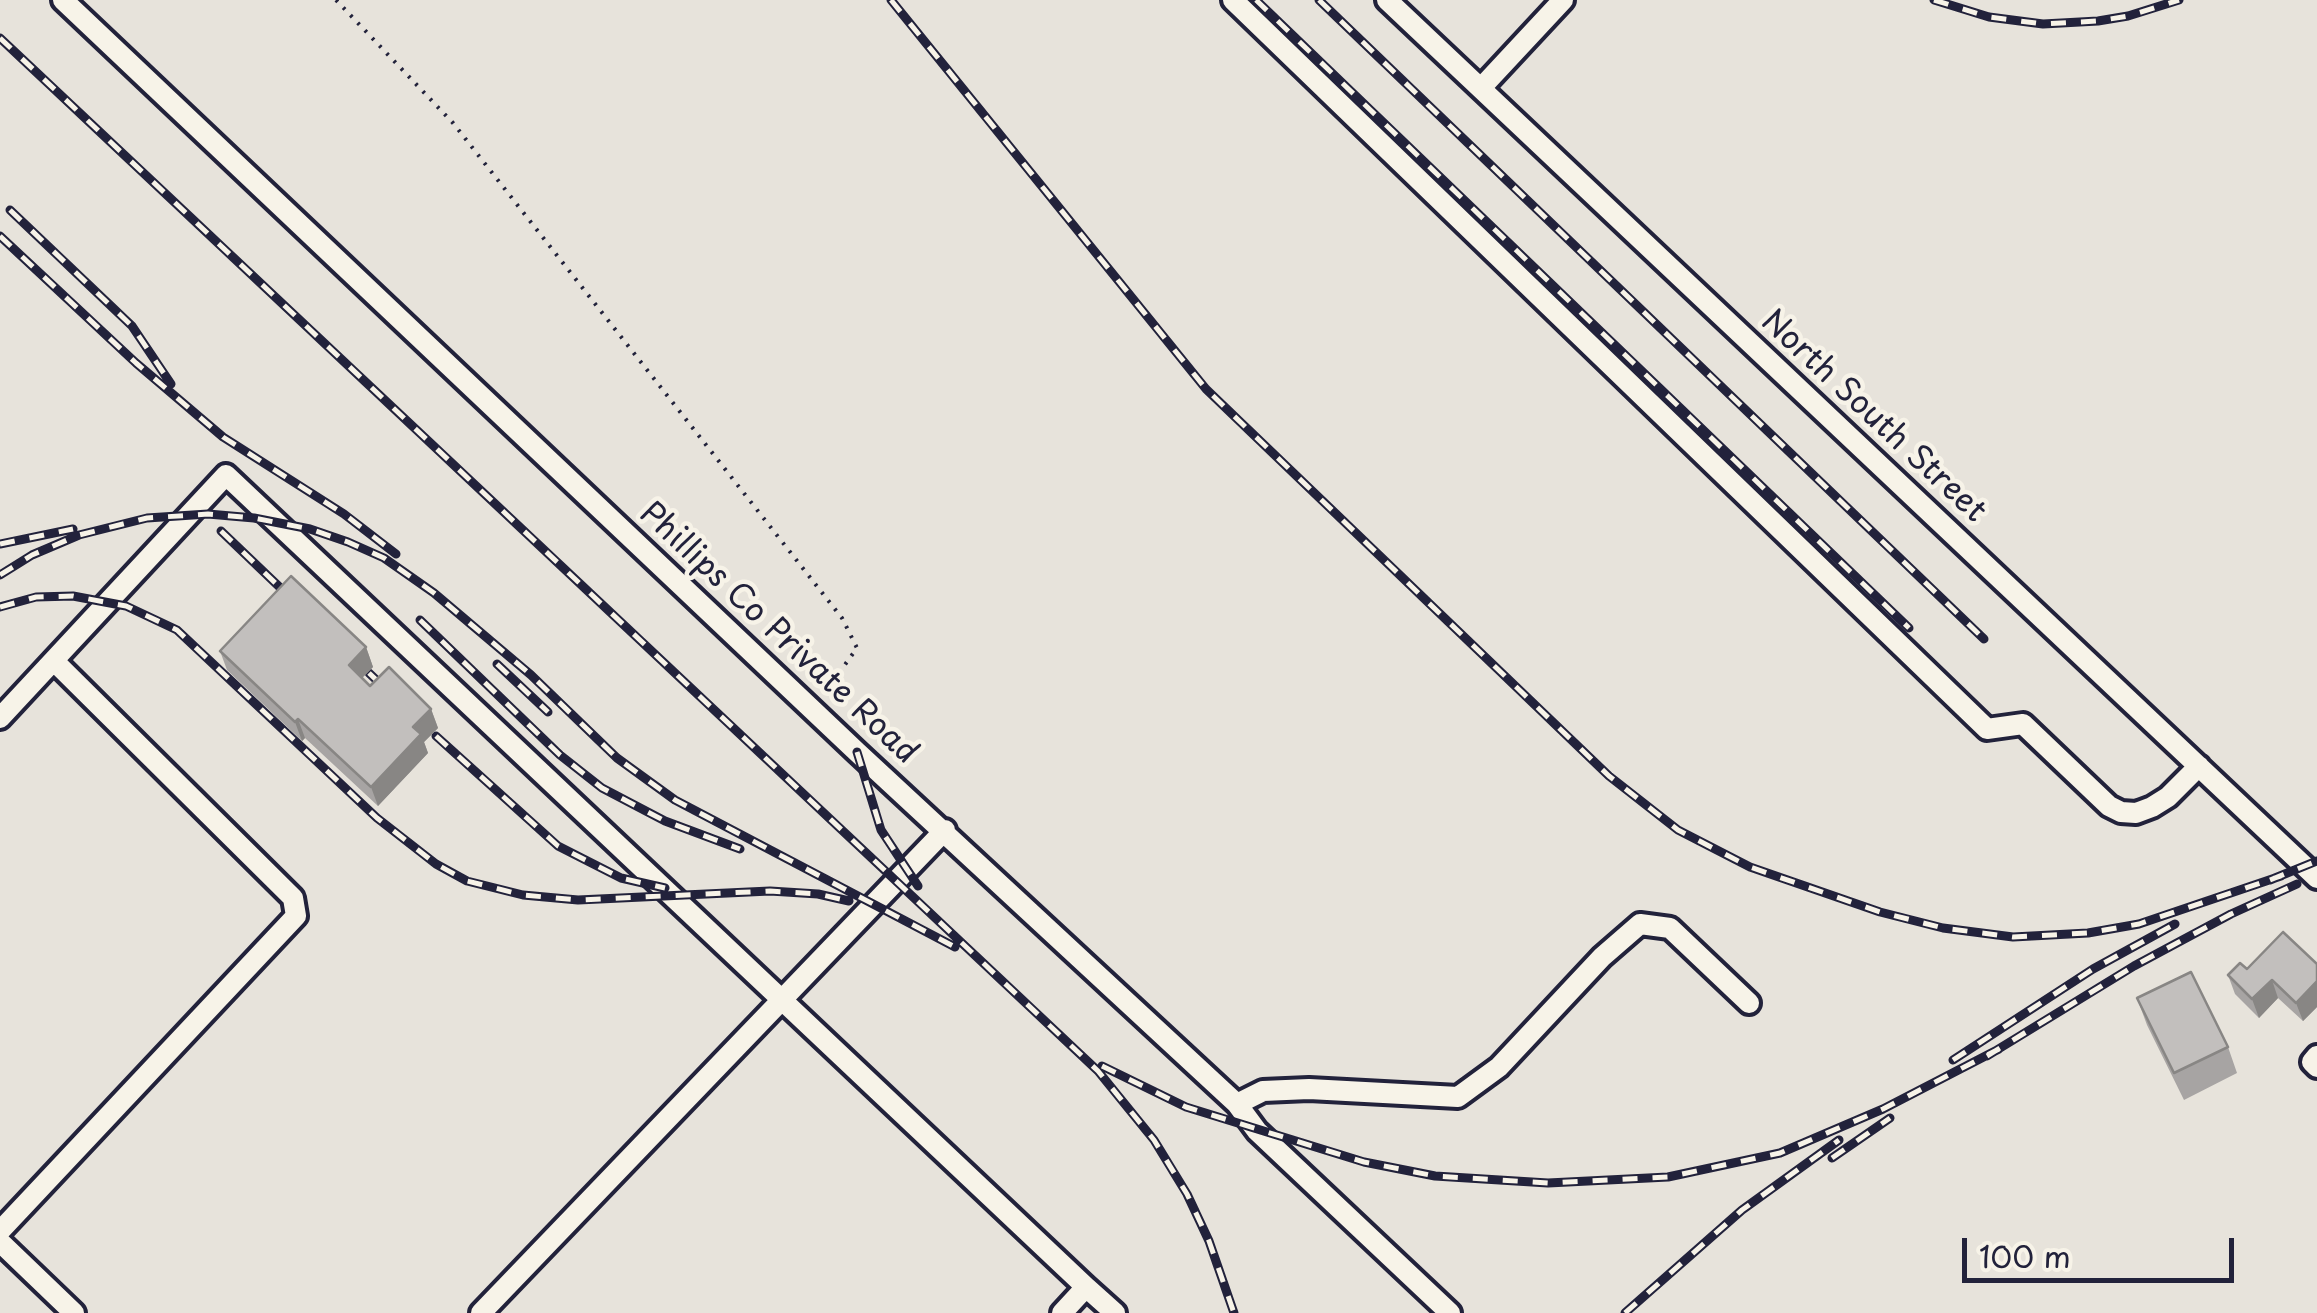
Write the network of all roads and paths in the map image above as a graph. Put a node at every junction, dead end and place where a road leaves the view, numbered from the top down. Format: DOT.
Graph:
graph roads {
  1 [pos="63,0"];
  2 [pos="336,0"];
  3 [pos="1233,0"];
  4 [pos="1387,0"];
  5 [pos="1563,0"];
  6 [pos="1480,88"];
  7 [pos="54,661"];
  8 [pos="811,708"];
  9 [pos="0,718"];
  10 [pos="2199,766"];
  11 [pos="944,830"];
  12 [pos="2313,874"];
  13 [pos="781,998"];
  14 [pos="1749,1004"];
  15 [pos="2317,1056"];
  16 [pos="2317,1067"];
  17 [pos="1237,1104"];
  18 [pos="0,1231"];
  19 [pos="0,1242"];
  20 [pos="1086,1287"];
  21 [pos="74,1313"];
  22 [pos="481,1313"];
  23 [pos="1062,1313"];
  24 [pos="1115,1313"];
  25 [pos="1450,1313"];
  1 -- 8 [label="lane, Phillips Co Private Road"];
  2 -- 8 [label="path"];
  3 -- 10 [label="lane"];
  4 -- 6 [label="lane, North South Street"];
  5 -- 6 [label="lane"];
  6 -- 10 [label="lane, North South Street"];
  7 -- 9 [label="lane"];
  7 -- 13 [label="lane"];
  7 -- 18 [label="lane"];
  8 -- 11 [label="lane, Phillips Co Private Road"];
  10 -- 12 [label="lane, North South Street"];
  11 -- 13 [label="lane"];
  11 -- 17 [label="lane, Phillips Co Private Road"];
  13 -- 20 [label="lane"];
  13 -- 22 [label="lane"];
  14 -- 17 [label="lane"];
  15 -- 16 [label="lane"];
  17 -- 25 [label="lane, Phillips Co Private Road"];
  19 -- 21 [label="lane"];
  20 -- 23 [label="lane"];
  20 -- 24 [label="lane"];
}
